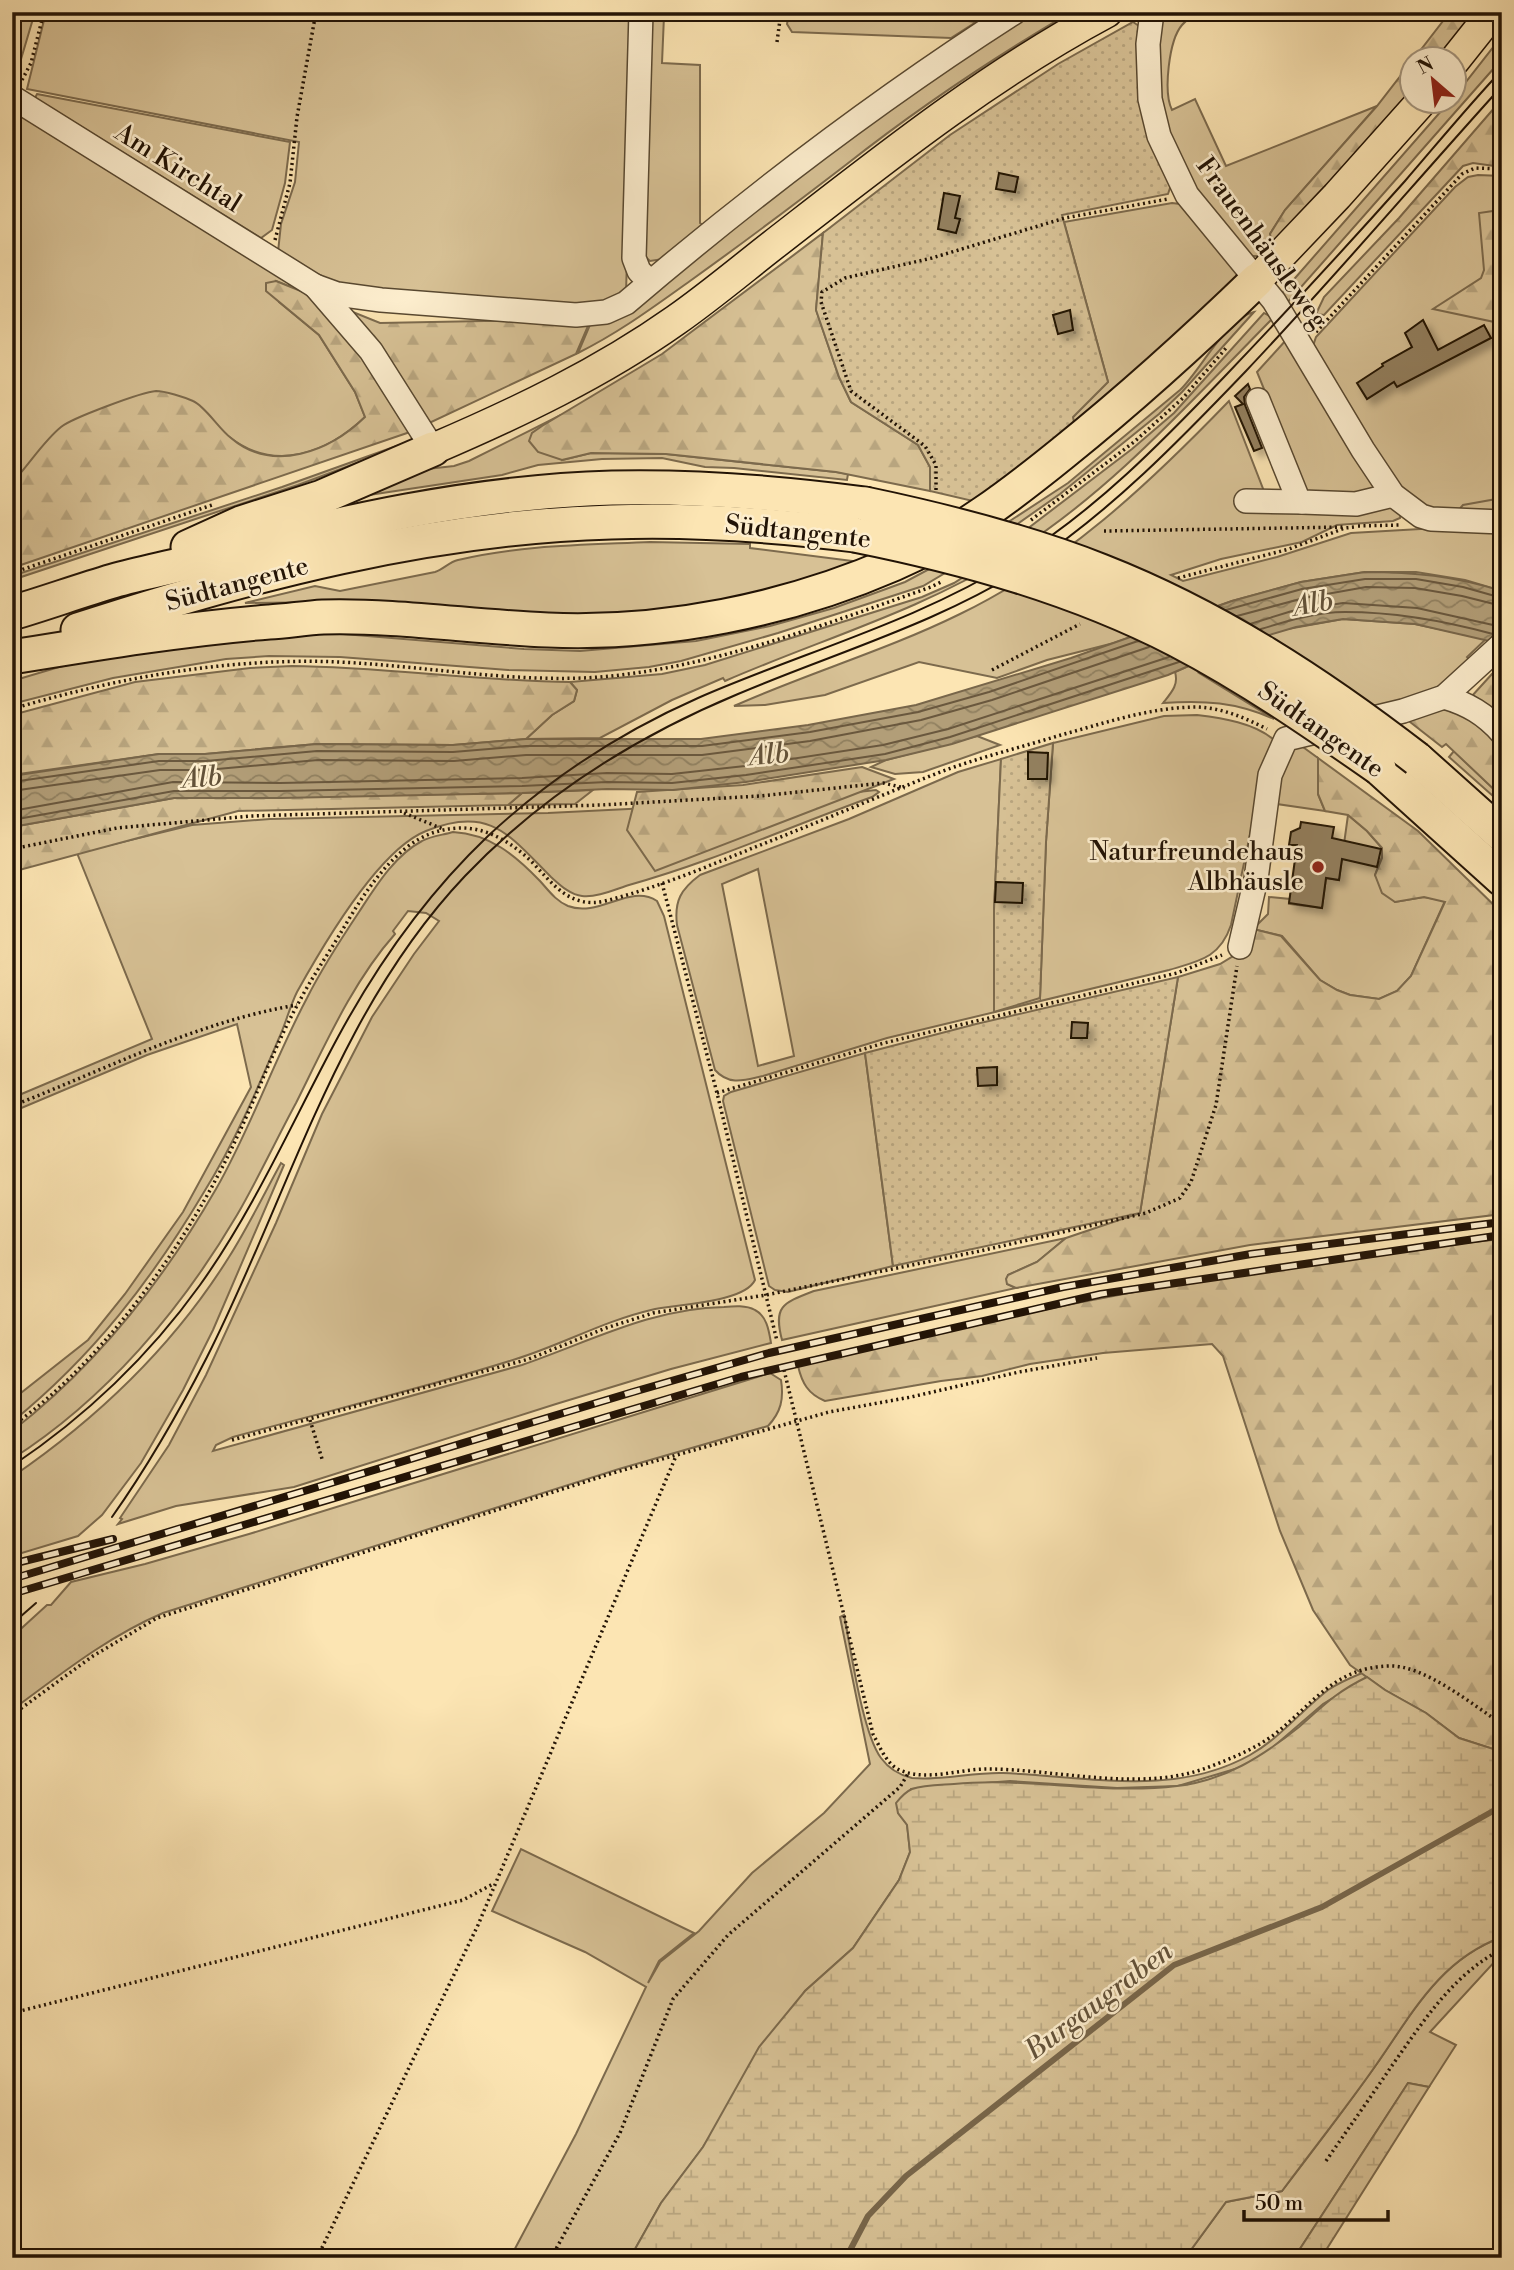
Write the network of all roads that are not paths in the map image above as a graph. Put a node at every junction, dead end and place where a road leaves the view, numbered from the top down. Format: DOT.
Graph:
graph roads {
  1 [pos="640,12"];
  2 [pos="1014,12"];
  3 [pos="1107,12"];
  4 [pos="1152,12"];
  5 [pos="1493,12"];
  6 [pos="1466,46"];
  7 [pos="13,97"];
  8 [pos="1408,116"];
  9 [pos="1257,280"];
  10 [pos="650,282"];
  11 [pos="315,286"];
  12 [pos="1258,400"];
  13 [pos="433,449"];
  14 [pos="1393,495"];
  15 [pos="1246,501"];
  16 [pos="1302,502"];
  17 [pos="1502,522"];
  18 [pos="116,581"];
  19 [pos="12,613"];
  20 [pos="1497,648"];
  21 [pos="12,654"];
  22 [pos="1444,697"];
  23 [pos="1502,733"];
  24 [pos="1502,835"];
  25 [pos="1502,879"];
  26 [pos="1240,947"];
  1 -- 10 [label="street"];
  2 -- 10 [label="street"];
  3 -- 13 [label="main road"];
  4 -- 9 [label="street, Frauenhäusleweg"];
  5 -- 6 [label="main road"];
  7 -- 11 [label="street, Am Kirchtal"];
  8 -- 9 [label="main road"];
  9 -- 14 [label="street, Frauenhäusleweg"];
  9 -- 21 [label="highway"];
  10 -- 11 [label="street, Am Kirchtal"];
  11 -- 13 [label="street, Am Kirchtal"];
  12 -- 16 [label="street"];
  13 -- 18 [label="highway"];
  14 -- 16 [label="street"];
  14 -- 17 [label="street, Frauenhäusleweg"];
  15 -- 16 [label="street"];
  18 -- 19 [label="highway, Südtangente"];
  18 -- 24 [label="highway, Südtangente, bridge"];
  20 -- 22 [label="street"];
  21 -- 25 [label="highway, Südtangente, bridge"];
  22 -- 23 [label="street"];
  22 -- 26 [label="street"];
}
